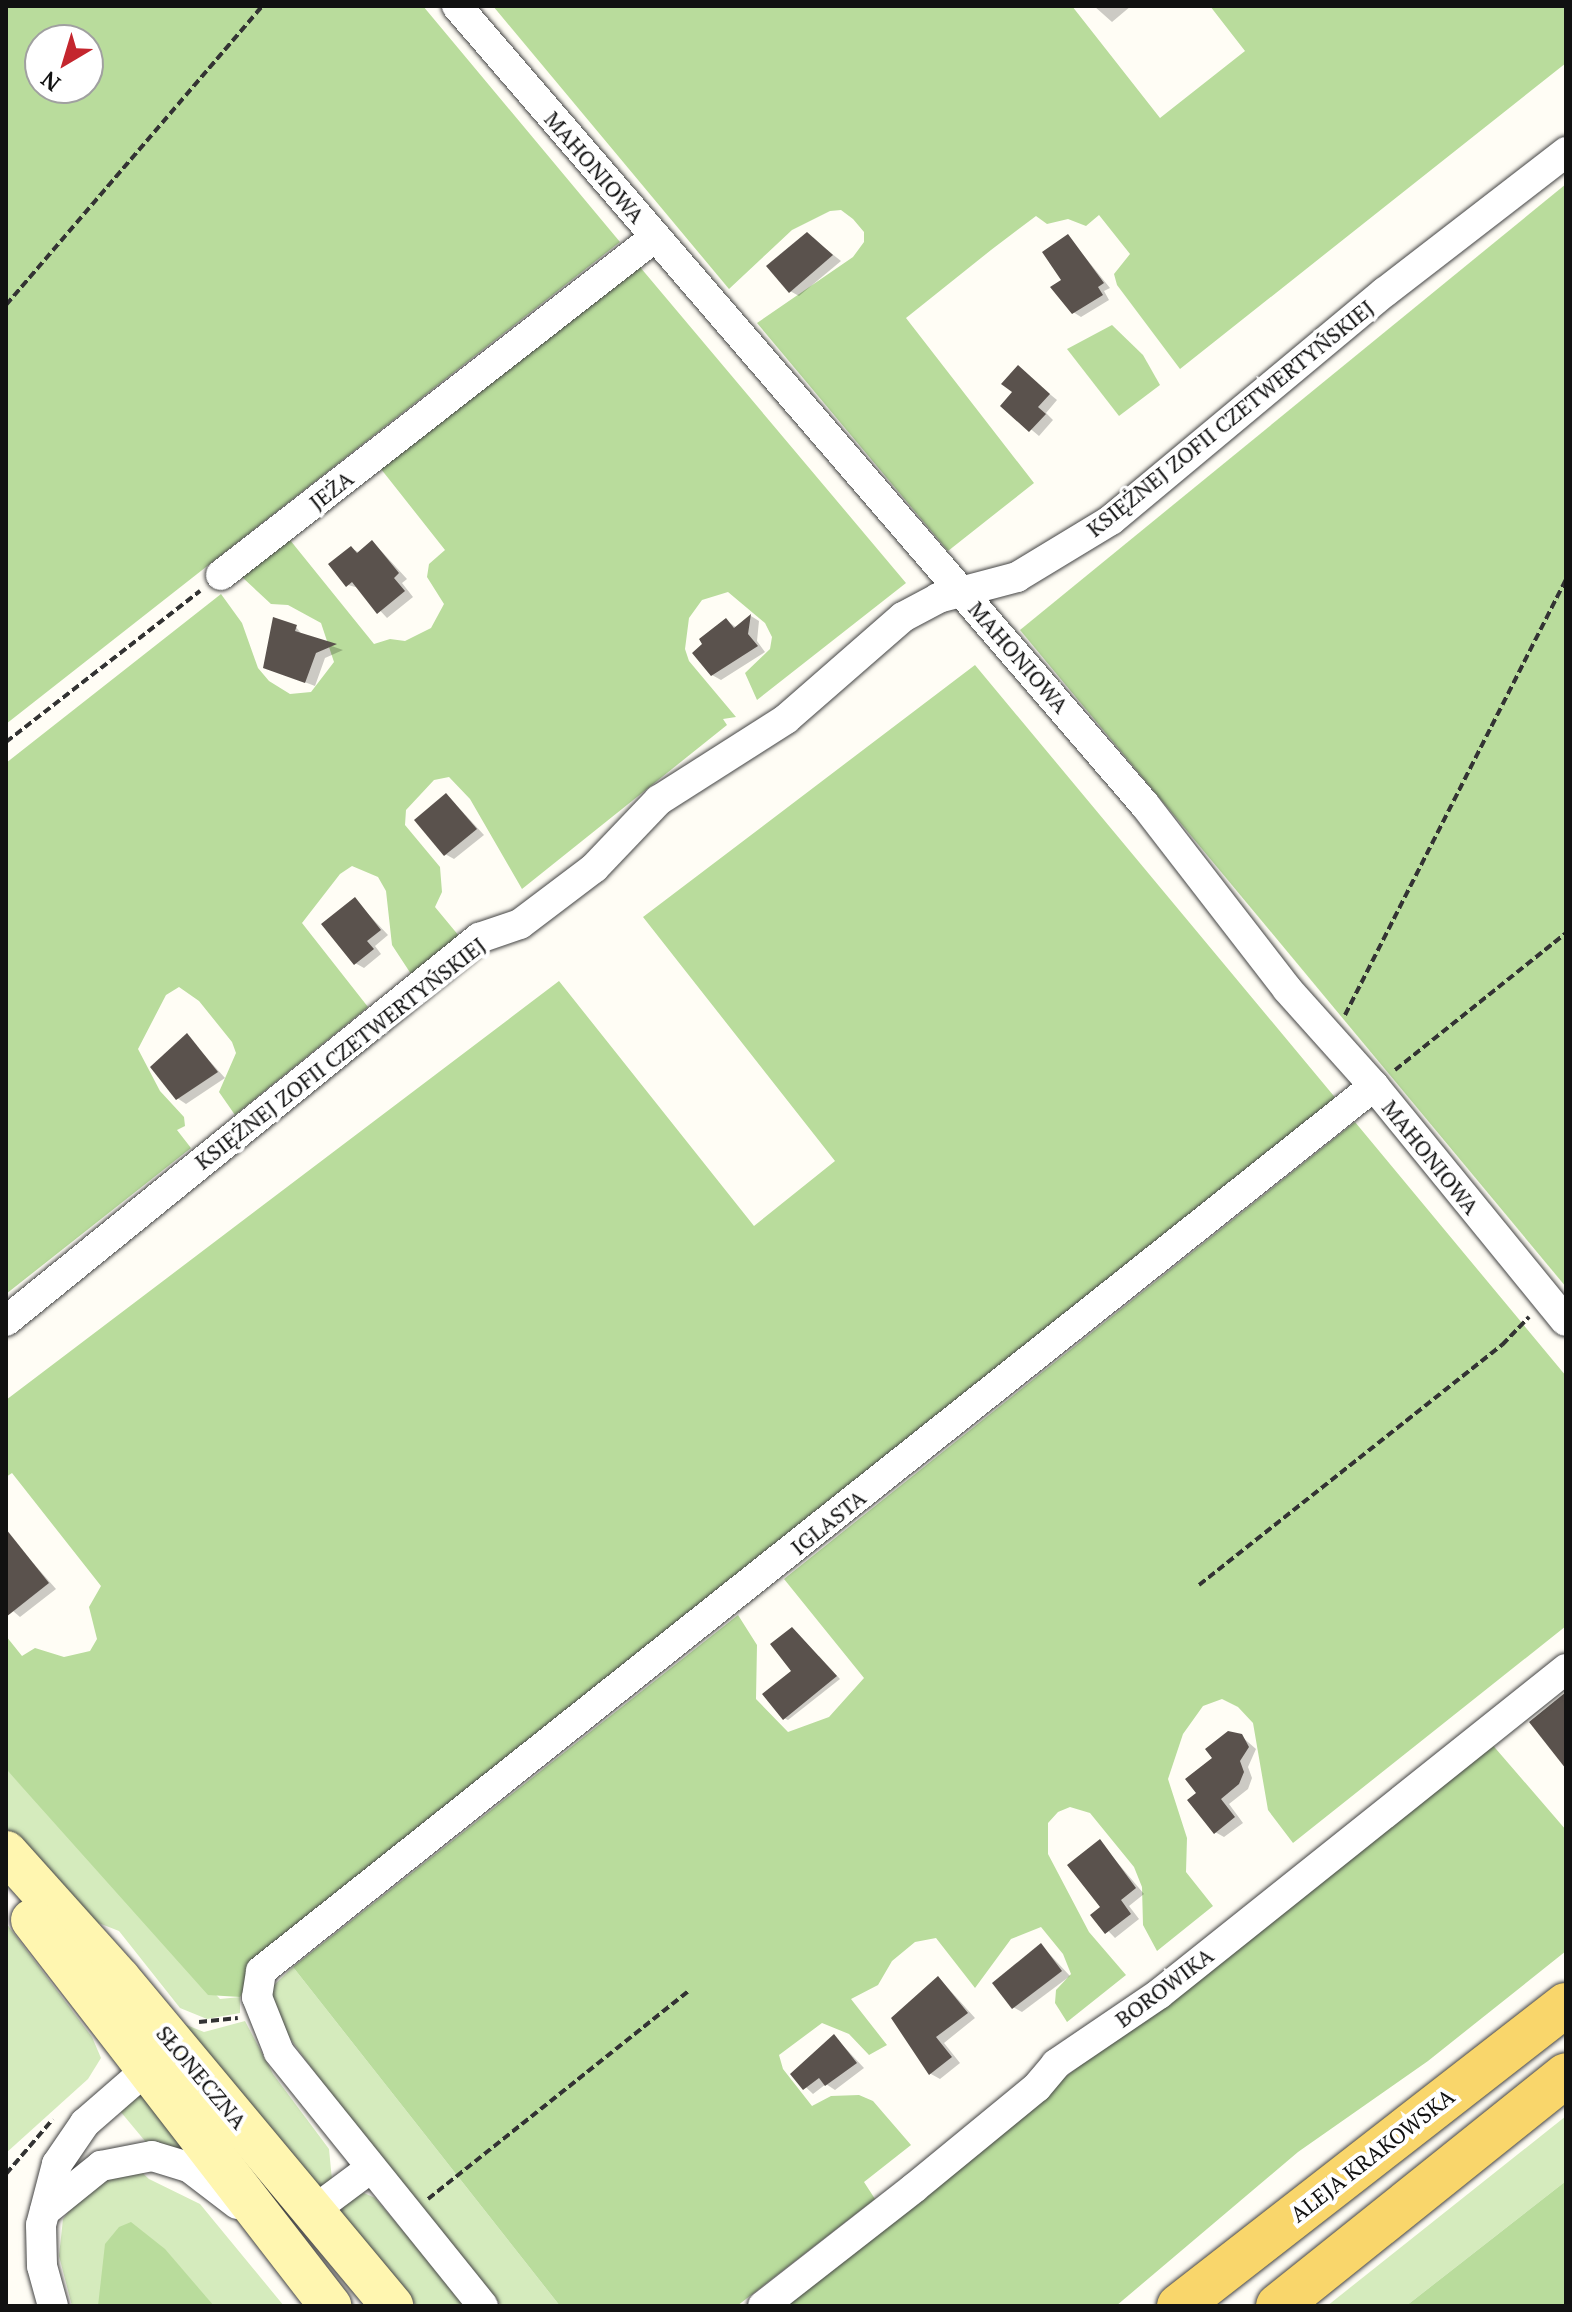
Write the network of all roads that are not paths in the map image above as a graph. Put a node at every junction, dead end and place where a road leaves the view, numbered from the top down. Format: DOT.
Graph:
graph roads {
  1 [pos="457,6"];
  2 [pos="1566,152"];
  3 [pos="655,237"];
  4 [pos="221,575"];
  5 [pos="963,591"];
  6 [pos="1374,1086"];
  7 [pos="6,1321"];
  8 [pos="1566,1321"];
  9 [pos="1566,1669"];
  10 [pos="6,1852"];
  11 [pos="6,1888"];
  12 [pos="1566,2005"];
  13 [pos="171,2045"];
  14 [pos="1566,2075"];
  15 [pos="371,2168"];
  16 [pos="313,2211"];
  17 [pos="43,2212"];
  18 [pos="271,2234"];
  19 [pos="53,2306"];
  20 [pos="330,2306"];
  21 [pos="392,2306"];
  22 [pos="483,2306"];
  23 [pos="763,2306"];
  24 [pos="1179,2306"];
  25 [pos="1278,2306"];
  1 -- 3 [label="street, MAHONIOWA"];
  2 -- 5 [label="street, KSIĘŻNEJ ZOFII CZETWERTYŃSKIEJ"];
  3 -- 4 [label="street, JEŻA"];
  3 -- 5 [label="street, MAHONIOWA"];
  5 -- 6 [label="street, MAHONIOWA"];
  5 -- 7 [label="street, KSIĘŻNEJ ZOFII CZETWERTYŃSKIEJ"];
  6 -- 8 [label="street, MAHONIOWA"];
  6 -- 15 [label="street, IGLASTA"];
  9 -- 23 [label="street, BOROWIKA"];
  10 -- 13 [label="main road, SŁONECZNA"];
  11 -- 13 [label="main road, SŁONECZNA"];
  12 -- 24 [label="main road, ALEJA KRAKOWSKA"];
  13 -- 16 [label="main road, SŁONECZNA"];
  13 -- 17 [label="street"];
  13 -- 18 [label="main road, SŁONECZNA"];
  14 -- 25 [label="main road"];
  15 -- 16 [label="street"];
  15 -- 22 [label="street"];
  16 -- 21 [label="main road, SŁONECZNA"];
  17 -- 18 [label="street"];
  17 -- 19 [label="street"];
  18 -- 20 [label="main road, SŁONECZNA"];
}
